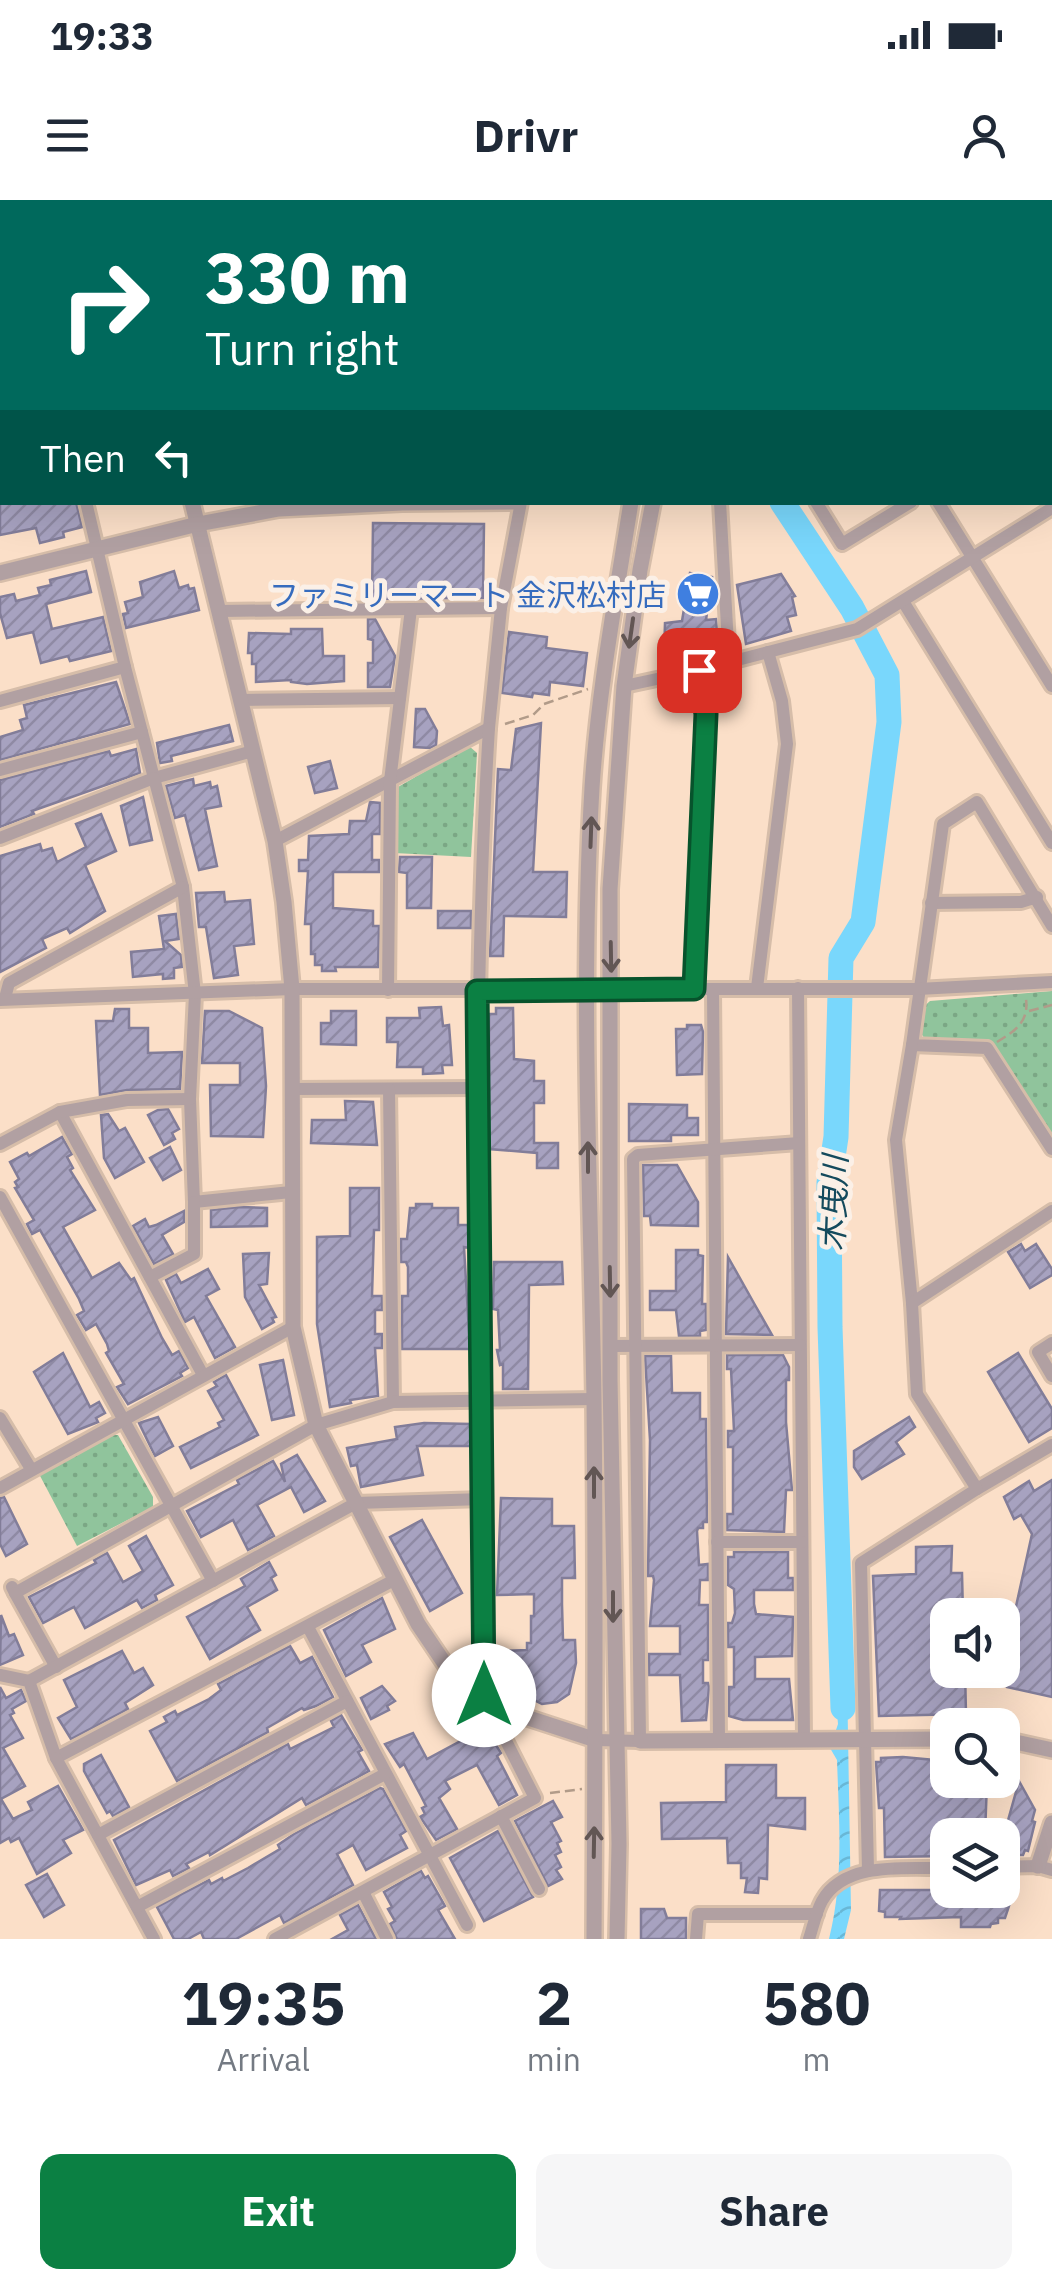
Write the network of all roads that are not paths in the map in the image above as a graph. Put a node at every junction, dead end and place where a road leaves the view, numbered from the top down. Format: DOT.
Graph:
graph roads {
  1 [pos="87,505"];
  2 [pos="193,505"];
  3 [pos="353,505"];
  4 [pos="519,505"];
  5 [pos="631,505"];
  6 [pos="652,505"];
  7 [pos="720,505"];
  8 [pos="818,505"];
  9 [pos="906,505"];
  10 [pos="940,505"];
  11 [pos="1052,508"];
  12 [pos="198,524"];
  13 [pos="98,549"];
  14 [pos="974,558"];
  15 [pos="0,573"];
  16 [pos="904,603"];
  17 [pos="501,608"];
  18 [pos="411,609"];
  19 [pos="219,610"];
  20 [pos="768,652"];
  21 [pos="729,662"];
  22 [pos="125,668"];
  23 [pos="699,670"];
  24 [pos="624,686"];
  25 [pos="1052,686"];
  26 [pos="400,698"];
  27 [pos="240,700"];
  28 [pos="0,701"];
  29 [pos="489,728"];
  30 [pos="142,732"];
  31 [pos="252,751"];
  32 [pos="0,770"];
  33 [pos="154,778"];
  34 [pos="390,781"];
  35 [pos="0,838"];
  36 [pos="276,841"];
  37 [pos="1052,843"];
  38 [pos="183,887"];
  39 [pos="1037,897"];
  40 [pos="931,903"];
  41 [pos="1052,926"];
  42 [pos="1052,982"];
  43 [pos="757,988"];
  44 [pos="798,988"];
  45 [pos="292,989"];
  46 [pos="694,989"];
  47 [pos="713,989"];
  48 [pos="918,989"];
  49 [pos="388,990"];
  50 [pos="589,990"];
  51 [pos="477,991"];
  52 [pos="611,991"];
  53 [pos="195,994"];
  54 [pos="2,995"];
  55 [pos="912,1045"];
  56 [pos="476,1088"];
  57 [pos="390,1089"];
  58 [pos="293,1090"];
  59 [pos="190,1100"];
  60 [pos="60,1112"];
  61 [pos="799,1143"];
  62 [pos="0,1144"];
  63 [pos="714,1147"];
  64 [pos="1052,1149"];
  65 [pos="611,1156"];
  66 [pos="638,1156"];
  67 [pos="291,1192"];
  68 [pos="0,1196"];
  69 [pos="194,1202"];
  70 [pos="1052,1212"];
  71 [pos="150,1277"];
  72 [pos="912,1303"];
  73 [pos="293,1327"];
  74 [pos="1052,1343"];
  75 [pos="800,1345"];
  76 [pos="610,1346"];
  77 [pos="634,1346"];
  78 [pos="716,1347"];
  79 [pos="204,1375"];
  80 [pos="1052,1376"];
  81 [pos="482,1400"];
  82 [pos="594,1400"];
  83 [pos="394,1402"];
  84 [pos="0,1418"];
  85 [pos="123,1418"];
  86 [pos="316,1424"];
  87 [pos="1052,1445"];
  88 [pos="31,1469"];
  89 [pos="0,1488"];
  90 [pos="977,1490"];
  91 [pos="483,1498"];
  92 [pos="356,1503"];
  93 [pos="171,1504"];
  94 [pos="717,1542"];
  95 [pos="802,1542"];
  96 [pos="394,1580"];
  97 [pos="213,1581"];
  98 [pos="308,1627"];
  99 [pos="56,1667"];
  100 [pos="0,1675"];
  101 [pos="29,1682"];
  102 [pos="484,1695"];
  103 [pos="347,1701"];
  104 [pos="507,1710"];
  105 [pos="930,1738"];
  106 [pos="804,1739"];
  107 [pos="861,1739"];
  108 [pos="596,1740"];
  109 [pos="719,1740"];
  110 [pos="640,1741"];
  111 [pos="617,1742"];
  112 [pos="1020,1743"];
  113 [pos="1052,1750"];
  114 [pos="56,1758"];
  115 [pos="384,1774"];
  116 [pos="501,1816"];
  117 [pos="1052,1822"];
  118 [pos="98,1835"];
  119 [pos="428,1857"];
  120 [pos="1020,1867"];
  121 [pos="1045,1868"];
  122 [pos="930,1869"];
  123 [pos="862,1873"];
  124 [pos="539,1889"];
  125 [pos="363,1892"];
  126 [pos="136,1907"];
  127 [pos="817,1914"];
  128 [pos="467,1925"];
  129 [pos="154,1939"];
  130 [pos="275,1939"];
  131 [pos="387,1939"];
  132 [pos="594,1939"];
  133 [pos="617,1939"];
  134 [pos="696,1939"];
  135 [pos="810,1939"];
  1 -- 13 [label="street"];
  2 -- 12 [label="street"];
  3 -- 12 [label="street"];
  4 -- 17 [label="street"];
  50 -- 5 [label="street, one-way"];
  6 -- 24 [label="street, one-way"];
  7 -- 21 [label="street"];
  8 -- 9 [label="street"];
  10 -- 14 [label="street"];
  11 -- 14 [label="street"];
  12 -- 13 [label="street"];
  12 -- 19 [label="street"];
  13 -- 15 [label="street"];
  13 -- 22 [label="street"];
  14 -- 16 [label="street"];
  14 -- 25 [label="street"];
  16 -- 20 [label="street"];
  16 -- 37 [label="street"];
  17 -- 18 [label="street"];
  17 -- 29 [label="street"];
  18 -- 19 [label="street"];
  18 -- 26 [label="street"];
  19 -- 27 [label="street"];
  20 -- 21 [label="street"];
  20 -- 43 [label="street"];
  21 -- 23 [label="street"];
  22 -- 28 [label="street"];
  22 -- 30 [label="street"];
  23 -- 24 [label="street"];
  23 -- 46 [label="street"];
  24 -- 52 [label="street, one-way"];
  26 -- 27 [label="street"];
  26 -- 34 [label="street"];
  27 -- 31 [label="street"];
  29 -- 34 [label="street"];
  29 -- 51 [label="street"];
  30 -- 32 [label="street"];
  30 -- 33 [label="street"];
  31 -- 33 [label="street"];
  31 -- 36 [label="street"];
  33 -- 35 [label="street"];
  33 -- 38 [label="street"];
  34 -- 36 [label="street"];
  34 -- 49 [label="street"];
  36 -- 45 [label="street"];
  38 -- 53 [label="street"];
  38 -- 54 [label="street"];
  39 -- 40 [label="street"];
  39 -- 40 [label="street"];
  39 -- 41 [label="street"];
  40 -- 48 [label="street"];
  42 -- 48 [label="street"];
  43 -- 44 [label="street"];
  43 -- 47 [label="street"];
  44 -- 48 [label="street"];
  44 -- 61 [label="street"];
  45 -- 49 [label="street"];
  45 -- 53 [label="street"];
  45 -- 58 [label="street"];
  46 -- 47 [label="street"];
  46 -- 52 [label="street"];
  47 -- 63 [label="street"];
  48 -- 55 [label="street"];
  49 -- 51 [label="street"];
  50 -- 51 [label="street"];
  50 -- 52 [label="street"];
  82 -- 50 [label="street, one-way"];
  51 -- 56 [label="street"];
  52 -- 65 [label="street"];
  53 -- 54 [label="street"];
  53 -- 59 [label="street"];
  55 -- 64 [label="street"];
  55 -- 72 [label="street"];
  56 -- 57 [label="street"];
  56 -- 81 [label="street"];
  57 -- 58 [label="street"];
  57 -- 83 [label="street"];
  58 -- 67 [label="street"];
  59 -- 60 [label="street"];
  59 -- 69 [label="street"];
  60 -- 62 [label="street"];
  60 -- 71 [label="street"];
  61 -- 63 [label="street"];
  61 -- 75 [label="street"];
  63 -- 66 [label="street"];
  63 -- 78 [label="street"];
  65 -- 66 [label="street"];
  65 -- 76 [label="street, one-way"];
  66 -- 77 [label="street"];
  67 -- 69 [label="street"];
  67 -- 73 [label="street"];
  68 -- 85 [label="street"];
  69 -- 71 [label="street"];
  70 -- 72 [label="street"];
  71 -- 79 [label="street"];
  72 -- 90 [label="street"];
  73 -- 79 [label="street"];
  73 -- 86 [label="street"];
  74 -- 80 [label="street"];
  75 -- 78 [label="street"];
  75 -- 95 [label="street"];
  76 -- 77 [label="street"];
  76 -- 111 [label="street, one-way"];
  77 -- 78 [label="street"];
  77 -- 110 [label="street"];
  78 -- 94 [label="street"];
  79 -- 85 [label="street"];
  81 -- 82 [label="street"];
  81 -- 83 [label="street"];
  81 -- 91 [label="street"];
  108 -- 82 [label="street, one-way"];
  83 -- 86 [label="street"];
  84 -- 88 [label="street"];
  85 -- 88 [label="street"];
  85 -- 93 [label="street"];
  86 -- 92 [label="street"];
  86 -- 93 [label="street"];
  87 -- 90 [label="street"];
  88 -- 89 [label="street"];
  90 -- 107 [label="street"];
  91 -- 92 [label="street"];
  91 -- 102 [label="street"];
  92 -- 96 [label="street"];
  92 -- 97 [label="street"];
  93 -- 97 [label="street"];
  93 -- 99 [label="street"];
  94 -- 95 [label="street"];
  94 -- 109 [label="street"];
  95 -- 106 [label="street"];
  96 -- 98 [label="street"];
  96 -- 102 [label="street"];
  97 -- 99 [label="street"];
  98 -- 103 [label="street"];
  98 -- 114 [label="street"];
  99 -- 101 [label="street"];
  100 -- 101 [label="street"];
  101 -- 114 [label="street"];
  102 -- 104 [label="street"];
  103 -- 115 [label="street"];
  103 -- 118 [label="street"];
  104 -- 108 [label="street"];
  104 -- 116 [label="street"];
  105 -- 107 [label="street"];
  106 -- 107 [label="street"];
  106 -- 109 [label="street"];
  107 -- 123 [label="street"];
  108 -- 111 [label="street"];
  132 -- 108 [label="street, one-way"];
  109 -- 110 [label="street"];
  110 -- 111 [label="street"];
  111 -- 133 [label="street"];
  112 -- 113 [label="street"];
  114 -- 118 [label="street"];
  115 -- 119 [label="street"];
  115 -- 126 [label="street"];
  116 -- 119 [label="street"];
  116 -- 124 [label="street"];
  117 -- 121 [label="street"];
  118 -- 126 [label="street"];
  119 -- 125 [label="street"];
  119 -- 128 [label="street"];
  120 -- 121 [label="street"];
  122 -- 123 [label="street"];
  123 -- 127 [label="street"];
  125 -- 130 [label="street"];
  125 -- 131 [label="street"];
  126 -- 129 [label="street"];
  127 -- 134 [label="street"];
  127 -- 135 [label="street"];
}
